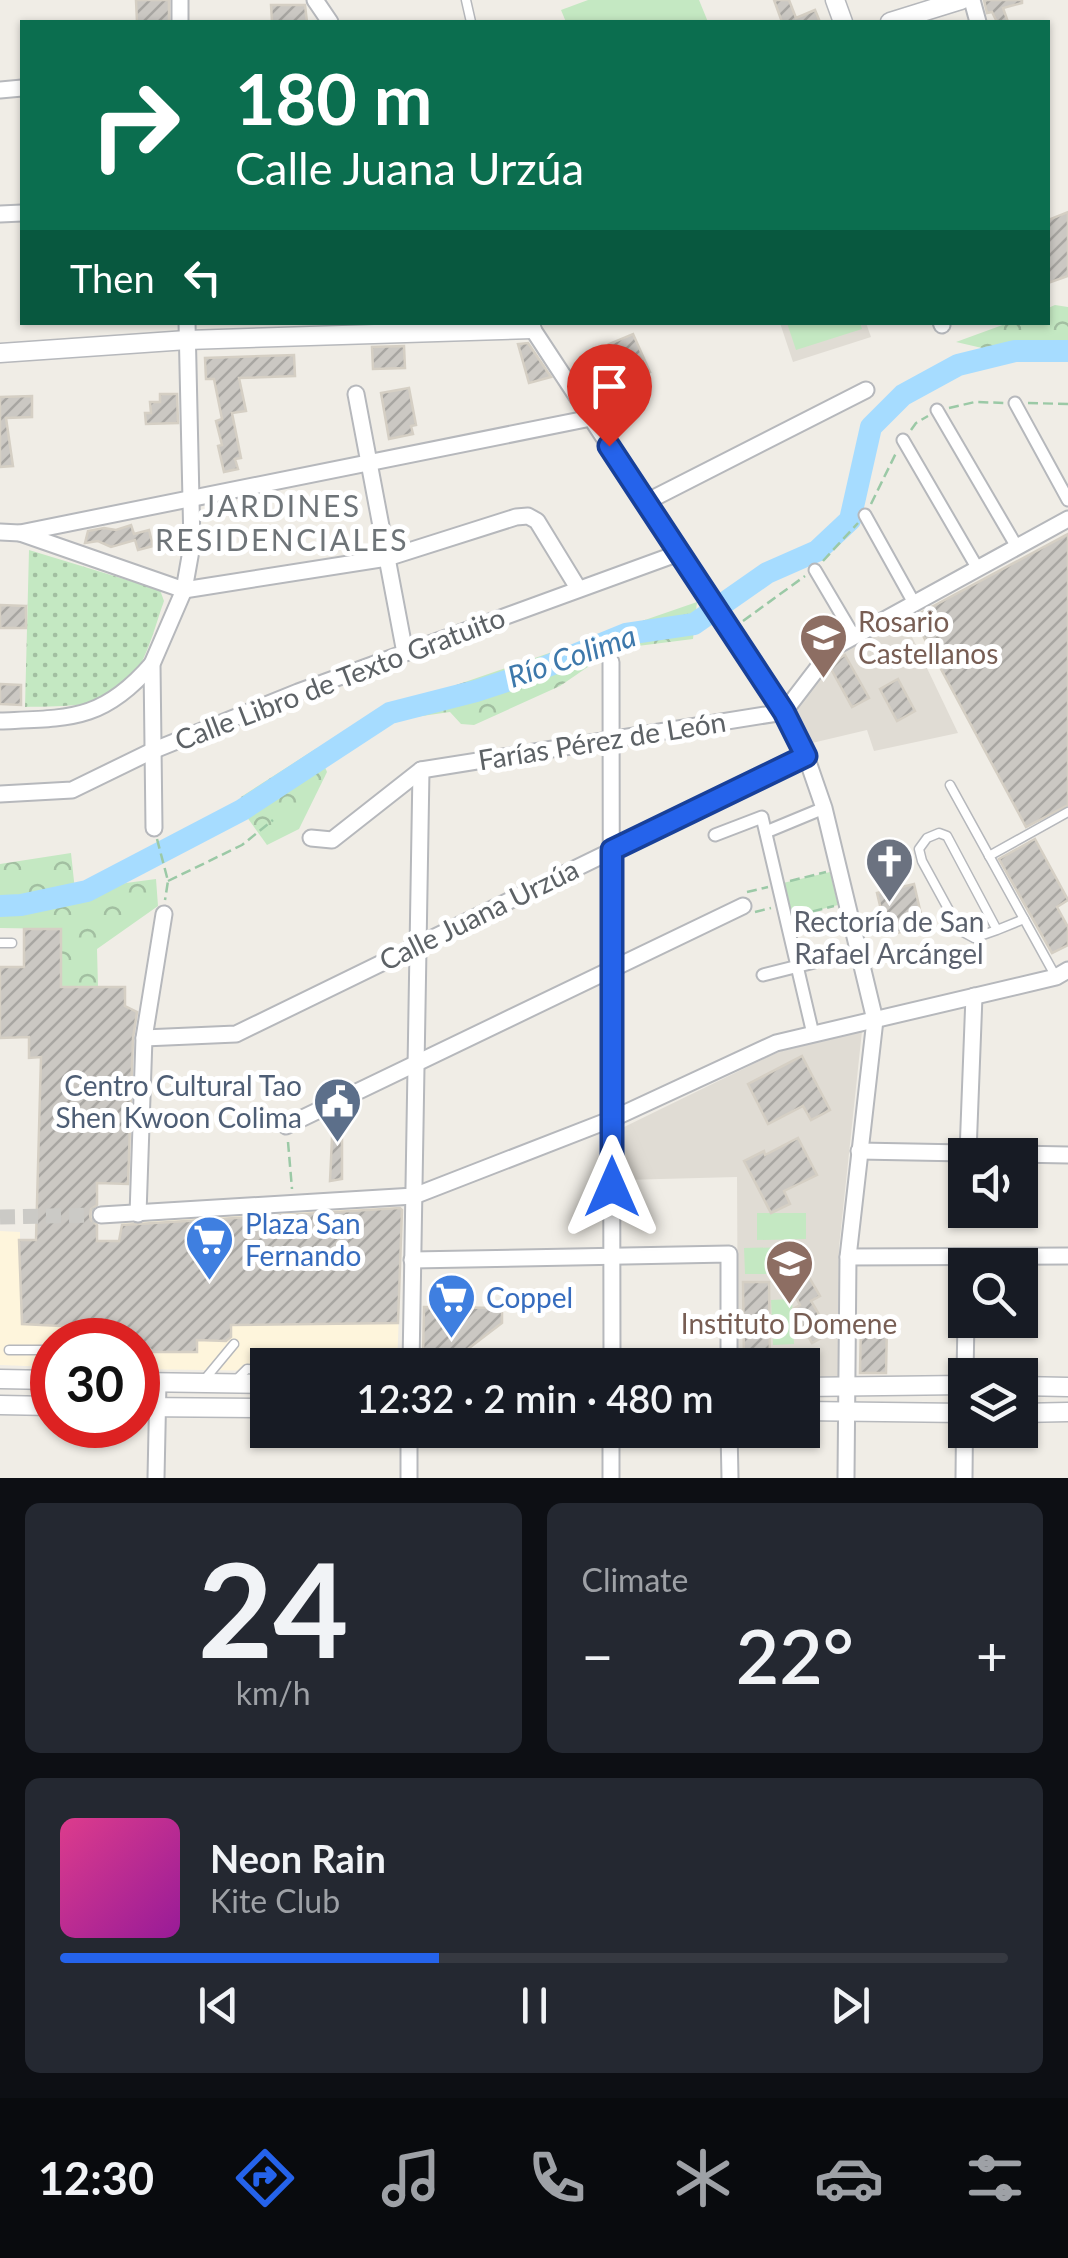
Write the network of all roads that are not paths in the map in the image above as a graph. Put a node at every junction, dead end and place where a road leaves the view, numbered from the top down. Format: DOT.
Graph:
graph roads {
  1 [pos="961,0"];
  2 [pos="896,20"];
  3 [pos="492,325"];
  4 [pos="537,325"];
  5 [pos="187,332"];
  6 [pos="0,353"];
  7 [pos="866,390"];
  8 [pos="356,394"];
  9 [pos="1014,403"];
  10 [pos="937,410"];
  11 [pos="590,418"];
  12 [pos="903,440"];
  13 [pos="369,462"];
  14 [pos="191,499"];
  15 [pos="1068,500"];
  16 [pos="646,502"];
  17 [pos="865,515"];
  18 [pos="1068,519"];
  19 [pos="0,532"];
  20 [pos="20,533"];
  21 [pos="1017,547"];
  22 [pos="679,553"];
  23 [pos="387,558"];
  24 [pos="978,568"];
  25 [pos="815,570"];
  26 [pos="578,588"];
  27 [pos="184,590"];
  28 [pos="914,603"];
  29 [pos="854,636"];
  30 [pos="405,653"];
  31 [pos="611,662"];
  32 [pos="152,664"];
  33 [pos="784,712"];
  34 [pos="0,721"];
  35 [pos="611,740"];
  36 [pos="152,751"];
  37 [pos="806,756"];
  38 [pos="421,770"];
  39 [pos="950,785"];
  40 [pos="0,794"];
  41 [pos="824,808"];
  42 [pos="1068,812"];
  43 [pos="154,828"];
  44 [pos="766,832"];
  45 [pos="715,835"];
  46 [pos="311,838"];
  47 [pos="612,850"];
  48 [pos="989,856"];
  49 [pos="742,906"];
  50 [pos="164,914"];
  51 [pos="1024,919"];
  52 [pos="997,930"];
  53 [pos="12,942"];
  54 [pos="0,943"];
  55 [pos="418,944"];
  56 [pos="858,951"];
  57 [pos="798,966"];
  58 [pos="612,969"];
  59 [pos="1062,973"];
  60 [pos="763,976"];
  61 [pos="974,996"];
  62 [pos="875,1020"];
  63 [pos="813,1034"];
  64 [pos="144,1038"];
  65 [pos="416,1062"];
  66 [pos="612,1119"];
  67 [pos="286,1126"];
  68 [pos="969,1138"];
  69 [pos="860,1152"];
  70 [pos="948,1154"];
  71 [pos="1038,1155"];
  72 [pos="1068,1155"];
  73 [pos="414,1196"];
  74 [pos="138,1214"];
  75 [pos="101,1215"];
  76 [pos="612,1256"];
  77 [pos="1068,1256"];
  78 [pos="848,1257"];
  79 [pos="1038,1257"];
  80 [pos="412,1260"];
  81 [pos="948,1260"];
  82 [pos="234,1344"];
  83 [pos="410,1348"];
  84 [pos="612,1348"];
  85 [pos="729,1348"];
  86 [pos="9,1350"];
  87 [pos="30,1350"];
  88 [pos="250,1369"];
  89 [pos="0,1380"];
  90 [pos="30,1380"];
  91 [pos="948,1380"];
  92 [pos="160,1382"];
  93 [pos="202,1383"];
  94 [pos="234,1383"];
  95 [pos="250,1383"];
  96 [pos="1038,1386"];
  97 [pos="820,1387"];
  98 [pos="847,1387"];
  99 [pos="1068,1387"];
  100 [pos="0,1405"];
  101 [pos="30,1406"];
  102 [pos="160,1407"];
  103 [pos="250,1408"];
  104 [pos="820,1412"];
  105 [pos="1038,1412"];
  106 [pos="1068,1412"];
  107 [pos="847,1413"];
  108 [pos="948,1413"];
  109 [pos="157,1448"];
  110 [pos="410,1448"];
  111 [pos="611,1448"];
  112 [pos="729,1448"];
  113 [pos="964,1448"];
  114 [pos="156,1478"];
  115 [pos="409,1478"];
  116 [pos="610,1478"];
  117 [pos="730,1478"];
  118 [pos="846,1478"];
  119 [pos="964,1478"];
  1 -- 2 [label="street"];
  3 -- 5 [label="street"];
  4 -- 11 [label="street"];
  5 -- 6 [label="street"];
  5 -- 14 [label="street"];
  7 -- 16 [label="street"];
  8 -- 13 [label="street"];
  9 -- 15 [label="street"];
  10 -- 21 [label="street"];
  11 -- 13 [label="street"];
  11 -- 16 [label="street"];
  12 -- 24 [label="street"];
  13 -- 14 [label="street"];
  13 -- 23 [label="street"];
  14 -- 20 [label="street"];
  14 -- 27 [label="street"];
  16 -- 22 [label="street"];
  17 -- 28 [label="street"];
  18 -- 21 [label="street"];
  19 -- 20 [label="street"];
  20 -- 27 [label="street"];
  21 -- 24 [label="street"];
  22 -- 26 [label="street, Calle Libro de Texto Gratuito"];
  22 -- 33 [label="street"];
  23 -- 26 [label="street"];
  23 -- 27 [label="street"];
  23 -- 30 [label="street"];
  24 -- 28 [label="street"];
  25 -- 29 [label="street"];
  26 -- 30 [label="street, Calle Libro de Texto Gratuito"];
  27 -- 32 [label="street"];
  28 -- 29 [label="street"];
  29 -- 33 [label="street"];
  30 -- 36 [label="street, Calle Libro de Texto Gratuito"];
  31 -- 35 [label="street"];
  32 -- 34 [label="street"];
  32 -- 36 [label="street"];
  33 -- 35 [label="street, Farías Pérez de León"];
  33 -- 37 [label="street"];
  35 -- 38 [label="street, Farías Pérez de León"];
  35 -- 47 [label="street"];
  36 -- 40 [label="street, Calle Libro de Texto Gratuito"];
  36 -- 43 [label="street"];
  37 -- 41 [label="street"];
  37 -- 47 [label="street, Calle Juana Urzúa"];
  38 -- 46 [label="street"];
  38 -- 55 [label="street"];
  39 -- 48 [label="lane"];
  41 -- 44 [label="street"];
  41 -- 56 [label="street"];
  42 -- 48 [label="lane"];
  44 -- 45 [label="street"];
  44 -- 57 [label="street"];
  47 -- 55 [label="street, Calle Juana Urzúa"];
  47 -- 58 [label="street"];
  48 -- 51 [label="lane"];
  49 -- 58 [label="street"];
  50 -- 64 [label="street"];
  51 -- 52 [label="lane"];
  51 -- 59 [label="lane"];
  52 -- 52 [label="lane"];
  53 -- 54 [label="lane"];
  55 -- 64 [label="street, Calle Juana Urzúa"];
  55 -- 65 [label="street"];
  56 -- 57 [label="street"];
  56 -- 62 [label="street"];
  57 -- 60 [label="street"];
  57 -- 63 [label="street"];
  58 -- 65 [label="street"];
  58 -- 66 [label="street"];
  59 -- 61 [label="street"];
  61 -- 62 [label="street"];
  61 -- 68 [label="street"];
  62 -- 63 [label="street"];
  62 -- 69 [label="street"];
  63 -- 66 [label="street"];
  64 -- 74 [label="street"];
  65 -- 67 [label="street"];
  65 -- 73 [label="street"];
  66 -- 73 [label="street"];
  66 -- 76 [label="street"];
  69 -- 70 [label="street"];
  69 -- 78 [label="street"];
  71 -- 72 [label="street"];
  73 -- 74 [label="street"];
  73 -- 80 [label="street"];
  74 -- 75 [label="street"];
  76 -- 80 [label="street"];
  76 -- 84 [label="street"];
  76 -- 85 [label="street"];
  77 -- 79 [label="street"];
  78 -- 81 [label="street"];
  78 -- 98 [label="street"];
  80 -- 83 [label="street"];
  82 -- 93 [label="lane"];
  86 -- 87 [label="lane"];
  88 -- 94 [label="lane"];
  89 -- 90 [label="street"];
  91 -- 98 [label="street"];
  92 -- 93 [label="street"];
  93 -- 94 [label="street"];
  94 -- 95 [label="street"];
  96 -- 99 [label="street"];
  97 -- 98 [label="street"];
  98 -- 107 [label="street"];
  100 -- 101 [label="street"];
  102 -- 103 [label="street"];
  104 -- 107 [label="street"];
  105 -- 106 [label="street"];
  107 -- 108 [label="street"];
  107 -- 118 [label="street"];
  109 -- 114 [label="street"];
  110 -- 115 [label="street"];
  111 -- 116 [label="street"];
  112 -- 117 [label="street"];
  113 -- 119 [label="street"];
}
